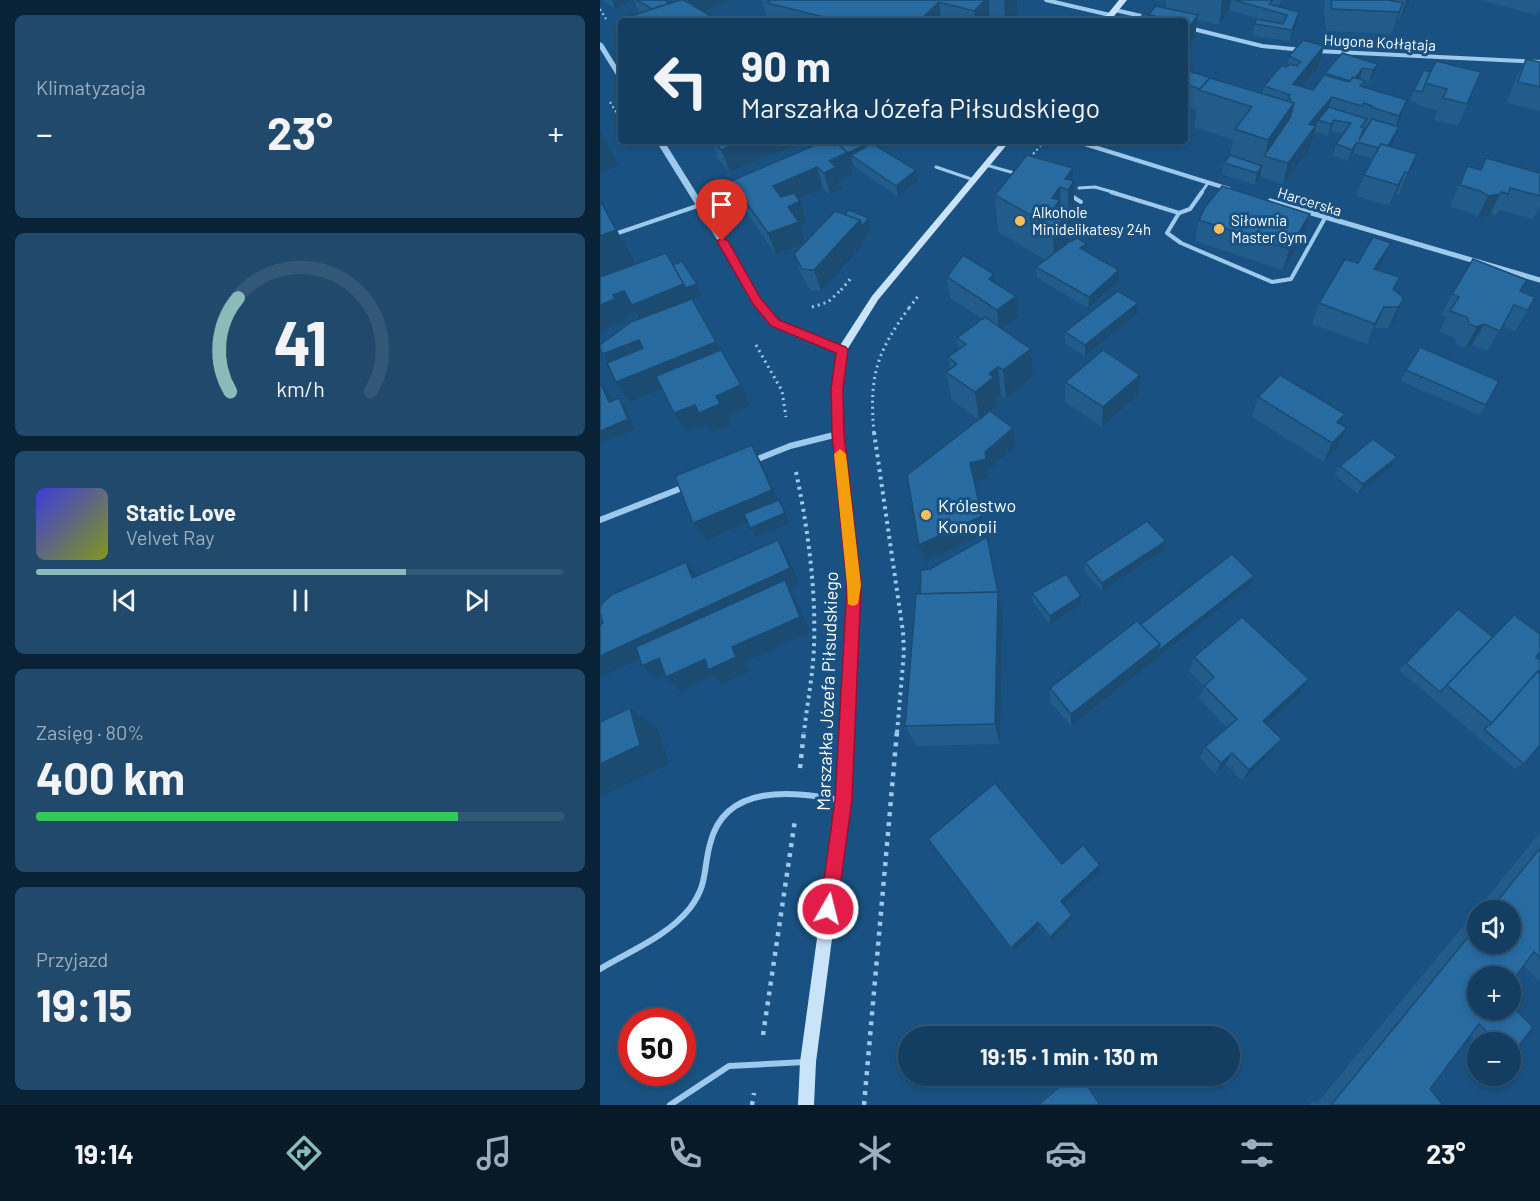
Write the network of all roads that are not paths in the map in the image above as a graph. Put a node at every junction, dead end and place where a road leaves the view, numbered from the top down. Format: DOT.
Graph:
graph roads {
  1 [pos="1046,0"];
  2 [pos="1123,0"];
  3 [pos="1110,15"];
  4 [pos="1136,18"];
  5 [pos="1188,28"];
  6 [pos="600,44"];
  7 [pos="1540,62"];
  8 [pos="618,73"];
  9 [pos="662,144"];
  10 [pos="1004,144"];
  11 [pos="1084,144"];
  12 [pos="986,165"];
  13 [pos="936,167"];
  14 [pos="1021,175"];
  15 [pos="974,180"];
  16 [pos="1208,183"];
  17 [pos="1079,188"];
  18 [pos="1061,190"];
  19 [pos="1240,192"];
  20 [pos="1261,199"];
  21 [pos="1081,202"];
  22 [pos="700,205"];
  23 [pos="1179,213"];
  24 [pos="1325,218"];
  25 [pos="610,236"];
  26 [pos="1540,280"];
  27 [pos="842,350"];
  28 [pos="838,434"];
  29 [pos="748,462"];
  30 [pos="697,482"];
  31 [pos="600,520"];
  32 [pos="843,800"];
  33 [pos="600,969"];
  34 [pos="808,1062"];
  35 [pos="670,1105"];
  36 [pos="806,1105"];
  1 -- 3 [label="street"];
  2 -- 3 [label="main road"];
  3 -- 4 [label="street"];
  5 -- 7 [label="street, Hugona Kołłątaja"];
  6 -- 8 [label="street"];
  9 -- 22 [label="street"];
  10 -- 12 [label="main road"];
  11 -- 16 [label="street"];
  12 -- 14 [label="lane"];
  12 -- 15 [label="main road"];
  13 -- 15 [label="lane"];
  15 -- 27 [label="main road"];
  16 -- 19 [label="street"];
  16 -- 23 [label="lane"];
  17 -- 23 [label="lane"];
  18 -- 21 [label="lane"];
  20 -- 24 [label="street, Harcerska"];
  22 -- 25 [label="lane"];
  22 -- 27 [label="street"];
  23 -- 24 [label="lane"];
  24 -- 26 [label="street, Harcerska"];
  27 -- 28 [label="main road, Marszałka Józefa Piłsudskiego"];
  28 -- 29 [label="street"];
  28 -- 32 [label="main road, Marszałka Józefa Piłsudskiego"];
  30 -- 31 [label="street"];
  32 -- 33 [label="lane"];
  32 -- 34 [label="main road, Marszałka Józefa Piłsudskiego"];
  34 -- 35 [label="lane"];
  34 -- 36 [label="main road, Marszałka Józefa Piłsudskiego"];
}
